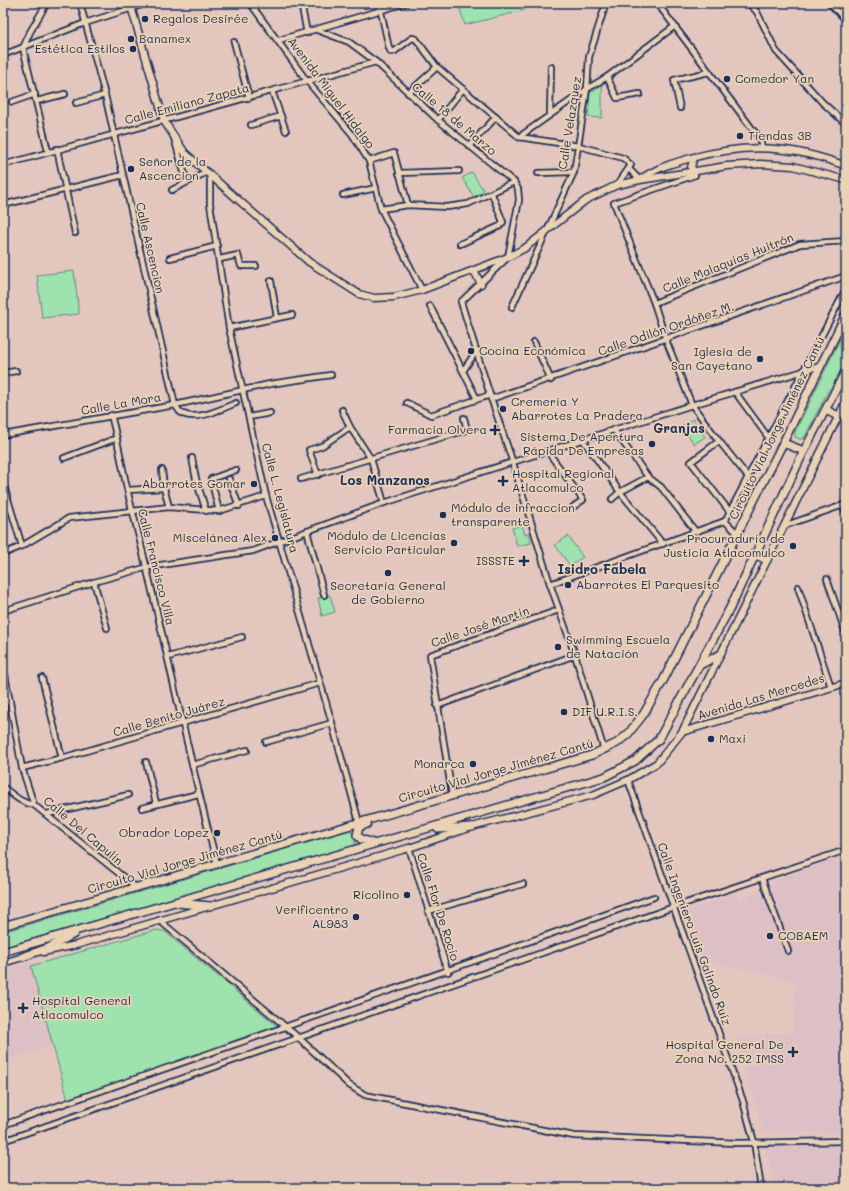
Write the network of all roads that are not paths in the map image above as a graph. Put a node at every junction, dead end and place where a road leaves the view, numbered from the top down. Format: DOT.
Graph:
graph roads {
  1 [pos="47,3"];
  2 [pos="80,3"];
  3 [pos="148,3"];
  4 [pos="250,3"];
  5 [pos="301,3"];
  6 [pos="379,3"];
  7 [pos="406,3"];
  8 [pos="606,3"];
  9 [pos="657,3"];
  10 [pos="748,3"];
  11 [pos="829,3"];
  12 [pos="131,6"];
  13 [pos="381,10"];
  14 [pos="846,20"];
  15 [pos="85,23"];
  16 [pos="675,26"];
  17 [pos="317,30"];
  18 [pos="307,33"];
  19 [pos="279,40"];
  20 [pos="234,42"];
  21 [pos="24,48"];
  22 [pos="3,55"];
  23 [pos="376,62"];
  24 [pos="436,67"];
  25 [pos="551,67"];
  26 [pos="709,72"];
  27 [pos="607,77"];
  28 [pos="307,81"];
  29 [pos="587,89"];
  30 [pos="463,90"];
  31 [pos="272,91"];
  32 [pos="408,93"];
  33 [pos="35,94"];
  34 [pos="65,94"];
  35 [pos="640,94"];
  36 [pos="105,95"];
  37 [pos="249,98"];
  38 [pos="37,101"];
  39 [pos="12,102"];
  40 [pos="76,103"];
  41 [pos="680,108"];
  42 [pos="550,114"];
  43 [pos="281,116"];
  44 [pos="496,117"];
  45 [pos="438,120"];
  46 [pos="164,121"];
  47 [pos="846,124"];
  48 [pos="251,125"];
  49 [pos="286,131"];
  50 [pos="113,133"];
  51 [pos="173,137"];
  52 [pos="519,137"];
  53 [pos="469,146"];
  54 [pos="579,146"];
  55 [pos="762,148"];
  56 [pos="58,149"];
  57 [pos="48,151"];
  58 [pos="694,157"];
  59 [pos="369,161"];
  60 [pos="3,165"];
  61 [pos="846,166"];
  62 [pos="629,169"];
  63 [pos="459,171"];
  64 [pos="694,171"];
  65 [pos="574,172"];
  66 [pos="209,173"];
  67 [pos="399,173"];
  68 [pos="538,173"];
  69 [pos="123,175"];
  70 [pos="640,180"];
  71 [pos="846,180"];
  72 [pos="187,182"];
  73 [pos="514,182"];
  74 [pos="617,185"];
  75 [pos="376,188"];
  76 [pos="66,189"];
  77 [pos="172,190"];
  78 [pos="492,194"];
  79 [pos="343,195"];
  80 [pos="3,205"];
  81 [pos="408,205"];
  82 [pos="381,209"];
  83 [pos="549,229"];
  84 [pos="75,233"];
  85 [pos="846,241"];
  86 [pos="460,244"];
  87 [pos="218,246"];
  88 [pos="508,257"];
  89 [pos="170,258"];
  90 [pos="220,259"];
  91 [pos="256,266"];
  92 [pos="474,271"];
  93 [pos="846,276"];
  94 [pos="271,280"];
  95 [pos="481,284"];
  96 [pos="846,289"];
  97 [pos="422,290"];
  98 [pos="654,303"];
  99 [pos="430,306"];
  100 [pos="512,308"];
  101 [pos="846,314"];
  102 [pos="292,315"];
  103 [pos="277,318"];
  104 [pos="229,328"];
  105 [pos="666,340"];
  106 [pos="534,342"];
  107 [pos="477,350"];
  108 [pos="820,366"];
  109 [pos="846,370"];
  110 [pos="16,371"];
  111 [pos="463,371"];
  112 [pos="803,371"];
  113 [pos="3,373"];
  114 [pos="331,375"];
  115 [pos="551,380"];
  116 [pos="242,390"];
  117 [pos="735,392"];
  118 [pos="490,397"];
  119 [pos="477,399"];
  120 [pos="846,401"];
  121 [pos="236,403"];
  122 [pos="407,403"];
  123 [pos="175,405"];
  124 [pos="692,405"];
  125 [pos="342,410"];
  126 [pos="826,410"];
  127 [pos="270,413"];
  128 [pos="111,415"];
  129 [pos="838,416"];
  130 [pos="249,417"];
  131 [pos="464,418"];
  132 [pos="350,427"];
  133 [pos="614,430"];
  134 [pos="3,435"];
  135 [pos="768,437"];
  136 [pos="117,438"];
  137 [pos="583,440"];
  138 [pos="719,441"];
  139 [pos="783,443"];
  140 [pos="804,451"];
  141 [pos="548,452"];
  142 [pos="64,458"];
  143 [pos="192,458"];
  144 [pos="371,459"];
  145 [pos="513,463"];
  146 [pos="162,470"];
  147 [pos="236,470"];
  148 [pos="318,475"];
  149 [pos="648,477"];
  150 [pos="748,477"];
  151 [pos="229,479"];
  152 [pos="301,479"];
  153 [pos="3,483"];
  154 [pos="164,488"];
  155 [pos="128,490"];
  156 [pos="620,492"];
  157 [pos="266,496"];
  158 [pos="612,499"];
  159 [pos="384,503"];
  160 [pos="844,504"];
  161 [pos="239,506"];
  162 [pos="169,507"];
  163 [pos="573,507"];
  164 [pos="206,511"];
  165 [pos="219,511"];
  166 [pos="132,512"];
  167 [pos="730,512"];
  168 [pos="846,513"];
  169 [pos="725,521"];
  170 [pos="784,526"];
  171 [pos="307,531"];
  172 [pos="696,532"];
  173 [pos="737,533"];
  174 [pos="280,541"];
  175 [pos="663,544"];
  176 [pos="22,546"];
  177 [pos="3,554"];
  178 [pos="754,554"];
  179 [pos="767,560"];
  180 [pos="148,567"];
  181 [pos="827,579"];
  182 [pos="94,582"];
  183 [pos="550,584"];
  184 [pos="798,587"];
  185 [pos="324,595"];
  186 [pos="559,610"];
  187 [pos="3,611"];
  188 [pos="107,628"];
  189 [pos="846,634"];
  190 [pos="242,637"];
  191 [pos="575,655"];
  192 [pos="719,655"];
  193 [pos="168,656"];
  194 [pos="3,664"];
  195 [pos="700,665"];
  196 [pos="42,678"];
  197 [pos="320,683"];
  198 [pos="846,683"];
  199 [pos="832,687"];
  200 [pos="10,701"];
  201 [pos="3,703"];
  202 [pos="437,706"];
  203 [pos="332,723"];
  204 [pos="182,724"];
  205 [pos="682,732"];
  206 [pos="266,742"];
  207 [pos="247,750"];
  208 [pos="604,750"];
  209 [pos="62,758"];
  210 [pos="146,762"];
  211 [pos="192,765"];
  212 [pos="22,768"];
  213 [pos="628,780"];
  214 [pos="3,787"];
  215 [pos="198,794"];
  216 [pos="128,795"];
  217 [pos="452,796"];
  218 [pos="156,803"];
  219 [pos="34,805"];
  220 [pos="421,805"];
  221 [pos="142,808"];
  222 [pos="47,814"];
  223 [pos="359,822"];
  224 [pos="472,827"];
  225 [pos="426,830"];
  226 [pos="375,844"];
  227 [pos="409,848"];
  228 [pos="846,850"];
  229 [pos="217,864"];
  230 [pos="762,878"];
  231 [pos="523,884"];
  232 [pos="137,888"];
  233 [pos="654,897"];
  234 [pos="174,903"];
  235 [pos="210,906"];
  236 [pos="674,907"];
  237 [pos="428,911"];
  238 [pos="159,920"];
  239 [pos="3,926"];
  240 [pos="86,927"];
  241 [pos="788,951"];
  242 [pos="3,952"];
  243 [pos="22,957"];
  244 [pos="3,963"];
  245 [pos="448,972"];
  246 [pos="285,1026"];
  247 [pos="299,1038"];
  248 [pos="3,1126"];
  249 [pos="3,1141"];
  250 [pos="846,1141"];
  251 [pos="754,1142"];
  252 [pos="761,1188"];
  1 -- 21 [label="street"];
  2 -- 15 [label="street, Calle Ascencion"];
  3 -- 12 [label="street"];
  4 -- 19 [label="street, Avenida Miguel Hidalgo"];
  5 -- 18 [label="street"];
  6 -- 13 [label="street"];
  7 -- 13 [label="street"];
  8 -- 29 [label="street, Calle Velazquez"];
  9 -- 16 [label="street"];
  10 -- 47 [label="street"];
  11 -- 14 [label="street"];
  12 -- 15 [label="street"];
  12 -- 46 [label="street"];
  13 -- 17 [label="street"];
  13 -- 24 [label="street"];
  15 -- 21 [label="street"];
  15 -- 36 [label="street, Calle Ascencion"];
  16 -- 26 [label="street"];
  16 -- 27 [label="street"];
  17 -- 18 [label="street"];
  17 -- 23 [label="street, Calle 18 de Marzo"];
  18 -- 19 [label="street"];
  19 -- 28 [label="street, Avenida Miguel Hidalgo"];
  20 -- 37 [label="street"];
  21 -- 22 [label="street"];
  21 -- 33 [label="street"];
  23 -- 28 [label="street, Calle Emiliano Zapata"];
  23 -- 32 [label="street, Calle 18 de Marzo"];
  24 -- 30 [label="street"];
  24 -- 32 [label="street"];
  25 -- 42 [label="street"];
  26 -- 41 [label="street"];
  26 -- 55 [label="street"];
  27 -- 29 [label="street"];
  27 -- 35 [label="street"];
  28 -- 31 [label="street, Calle Emiliano Zapata"];
  28 -- 59 [label="street, Avenida Miguel Hidalgo"];
  29 -- 42 [label="street"];
  29 -- 54 [label="street, Calle Velazquez"];
  30 -- 44 [label="street"];
  30 -- 45 [label="street"];
  31 -- 37 [label="street, Calle Emiliano Zapata"];
  31 -- 43 [label="street"];
  32 -- 45 [label="street, Calle 18 de Marzo"];
  33 -- 38 [label="street"];
  33 -- 39 [label="street"];
  34 -- 38 [label="street"];
  36 -- 40 [label="street"];
  36 -- 50 [label="street, Calle Ascencion"];
  37 -- 46 [label="street, Calle Emiliano Zapata"];
  38 -- 57 [label="street"];
  42 -- 52 [label="street"];
  43 -- 48 [label="street"];
  43 -- 49 [label="street"];
  44 -- 52 [label="street"];
  44 -- 53 [label="street"];
  45 -- 53 [label="street, Calle 18 de Marzo"];
  46 -- 50 [label="street, Calle Emiliano Zapata"];
  46 -- 51 [label="street"];
  50 -- 56 [label="street, Calle Emiliano Zapata"];
  50 -- 69 [label="street, Calle Ascencion"];
  51 -- 66 [label="street"];
  51 -- 72 [label="street"];
  52 -- 54 [label="street"];
  53 -- 73 [label="street, Calle 18 de Marzo"];
  54 -- 62 [label="street"];
  54 -- 65 [label="street, Calle Velazquez"];
  55 -- 58 [label="street"];
  55 -- 61 [label="street"];
  56 -- 57 [label="street, Calle Emiliano Zapata"];
  56 -- 76 [label="street"];
  57 -- 60 [label="street, Calle Emiliano Zapata"];
  58 -- 64 [label="street"];
  58 -- 70 [label="street"];
  59 -- 67 [label="street"];
  59 -- 75 [label="street, Avenida Miguel Hidalgo"];
  62 -- 70 [label="street"];
  62 -- 74 [label="street"];
  63 -- 67 [label="street"];
  64 -- 70 [label="street"];
  64 -- 71 [label="street"];
  64 -- 98 [label="street"];
  65 -- 68 [label="street"];
  65 -- 83 [label="street, Calle Velazquez"];
  66 -- 72 [label="street"];
  66 -- 87 [label="street, Calle L. Legislatura"];
  66 -- 97 [label="street"];
  67 -- 81 [label="street"];
  69 -- 76 [label="street"];
  69 -- 123 [label="street, Calle Ascencion"];
  70 -- 74 [label="street"];
  72 -- 77 [label="street"];
  73 -- 78 [label="street"];
  73 -- 88 [label="street"];
  74 -- 83 [label="street"];
  75 -- 79 [label="street"];
  75 -- 82 [label="street, Avenida Miguel Hidalgo"];
  76 -- 80 [label="street"];
  76 -- 84 [label="street"];
  78 -- 81 [label="street"];
  78 -- 86 [label="street"];
  81 -- 82 [label="street"];
  82 -- 97 [label="street, Avenida Miguel Hidalgo"];
  83 -- 88 [label="street"];
  83 -- 100 [label="street, Calle Velazquez"];
  85 -- 98 [label="street, Calle Malaquías Huitrón"];
  87 -- 89 [label="street"];
  87 -- 90 [label="street, Calle L. Legislatura"];
  88 -- 92 [label="street"];
  88 -- 95 [label="street"];
  90 -- 91 [label="street"];
  90 -- 104 [label="street, Calle L. Legislatura"];
  92 -- 95 [label="street"];
  92 -- 97 [label="street"];
  93 -- 105 [label="street, Calle Odilón Ordóñez M."];
  94 -- 103 [label="street"];
  95 -- 107 [label="street"];
  96 -- 112 [label="street"];
  98 -- 105 [label="street, Calle Malaquías Huitrón"];
  99 -- 111 [label="street"];
  101 -- 108 [label="main road, Circuito Vial Jorge Jiménez Cantú"];
  102 -- 103 [label="street"];
  103 -- 104 [label="street"];
  104 -- 116 [label="street, Calle L. Legislatura"];
  105 -- 115 [label="street, Calle Odilón Ordóñez M."];
  105 -- 124 [label="street, Calle Malaquías Huitrón"];
  106 -- 115 [label="street"];
  107 -- 111 [label="street"];
  107 -- 118 [label="street"];
  108 -- 112 [label="street"];
  108 -- 139 [label="main road, Circuito Vial Jorge Jiménez Cantú"];
  109 -- 126 [label="main road"];
  110 -- 113 [label="street"];
  111 -- 119 [label="street"];
  112 -- 117 [label="street"];
  112 -- 135 [label="street"];
  114 -- 116 [label="street, Calle La Mora"];
  115 -- 118 [label="street, Calle Odilón Ordóñez M."];
  116 -- 123 [label="street, Calle La Mora"];
  116 -- 130 [label="street, Calle L. Legislatura"];
  117 -- 124 [label="street"];
  117 -- 135 [label="street"];
  118 -- 119 [label="street, Calle Odilón Ordóñez M."];
  118 -- 145 [label="street"];
  119 -- 122 [label="street, Calle Odilón Ordóñez M."];
  120 -- 129 [label="street"];
  121 -- 123 [label="street"];
  123 -- 128 [label="street, Calle La Mora"];
  124 -- 133 [label="street"];
  124 -- 138 [label="street, Calle Malaquías Huitrón"];
  125 -- 132 [label="street"];
  126 -- 129 [label="main road"];
  126 -- 140 [label="main road"];
  127 -- 130 [label="street"];
  128 -- 134 [label="street, Calle La Mora"];
  128 -- 136 [label="street, Calle Francisco Villa"];
  129 -- 170 [label="street"];
  130 -- 157 [label="street, Calle L. Legislatura"];
  131 -- 144 [label="street"];
  132 -- 144 [label="street"];
  132 -- 148 [label="street"];
  133 -- 137 [label="street"];
  133 -- 149 [label="street"];
  135 -- 150 [label="street"];
  136 -- 142 [label="street"];
  136 -- 155 [label="street, Calle Francisco Villa"];
  137 -- 141 [label="street"];
  137 -- 156 [label="street"];
  138 -- 150 [label="street, Calle Malaquías Huitrón"];
  138 -- 167 [label="street"];
  139 -- 140 [label="main road"];
  139 -- 173 [label="main road, Circuito Vial Jorge Jiménez Cantú"];
  140 -- 178 [label="main road"];
  141 -- 145 [label="street"];
  141 -- 163 [label="street"];
  143 -- 164 [label="street"];
  144 -- 148 [label="street"];
  144 -- 159 [label="street"];
  145 -- 159 [label="street"];
  145 -- 183 [label="street"];
  146 -- 154 [label="street"];
  147 -- 165 [label="street"];
  148 -- 152 [label="street"];
  149 -- 156 [label="street"];
  149 -- 172 [label="street"];
  150 -- 167 [label="street"];
  151 -- 161 [label="street"];
  153 -- 176 [label="street"];
  154 -- 155 [label="street"];
  154 -- 162 [label="street"];
  155 -- 166 [label="street, Calle Francisco Villa"];
  156 -- 158 [label="street"];
  156 -- 175 [label="street"];
  157 -- 161 [label="street"];
  157 -- 174 [label="street, Calle L. Legislatura"];
  159 -- 171 [label="street"];
  160 -- 168 [label="street"];
  160 -- 170 [label="street"];
  161 -- 165 [label="street"];
  162 -- 164 [label="street"];
  162 -- 166 [label="street"];
  164 -- 165 [label="street"];
  166 -- 176 [label="street"];
  166 -- 180 [label="street, Calle Francisco Villa"];
  167 -- 169 [label="street"];
  169 -- 172 [label="street"];
  169 -- 173 [label="street"];
  170 -- 179 [label="street"];
  171 -- 174 [label="street"];
  171 -- 185 [label="street"];
  172 -- 175 [label="street"];
  173 -- 208 [label="main road, Circuito Vial Jorge Jiménez Cantú"];
  174 -- 180 [label="street"];
  174 -- 197 [label="street, Calle L. Legislatura"];
  175 -- 183 [label="street"];
  176 -- 177 [label="street"];
  178 -- 179 [label="main road"];
  178 -- 195 [label="main road"];
  179 -- 192 [label="street"];
  180 -- 182 [label="street"];
  180 -- 193 [label="street, Calle Francisco Villa"];
  181 -- 189 [label="street"];
  182 -- 187 [label="street"];
  182 -- 188 [label="street"];
  183 -- 186 [label="street"];
  184 -- 199 [label="street"];
  186 -- 191 [label="street"];
  186 -- 202 [label="street, Calle José Martín"];
  190 -- 193 [label="street"];
  191 -- 202 [label="street"];
  191 -- 208 [label="street"];
  192 -- 195 [label="main road"];
  192 -- 205 [label="street"];
  193 -- 204 [label="street, Calle Francisco Villa"];
  194 -- 200 [label="street, Calle Del Capulín"];
  195 -- 225 [label="main road"];
  196 -- 209 [label="street"];
  197 -- 203 [label="street, Calle L. Legislatura"];
  197 -- 204 [label="street, Calle Benito Juárez"];
  198 -- 199 [label="street, Avenida Las Mercedes"];
  199 -- 205 [label="street, Avenida Las Mercedes"];
  200 -- 201 [label="street"];
  200 -- 212 [label="street, Calle Del Capulín"];
  202 -- 217 [label="street, Calle José Martín"];
  203 -- 206 [label="street"];
  203 -- 223 [label="street, Calle L. Legislatura"];
  204 -- 209 [label="street, Calle Benito Juárez"];
  204 -- 211 [label="street, Calle Francisco Villa"];
  205 -- 213 [label="street"];
  207 -- 211 [label="street"];
  208 -- 217 [label="main road, Circuito Vial Jorge Jiménez Cantú"];
  209 -- 212 [label="street, Calle Benito Juárez"];
  210 -- 218 [label="street"];
  211 -- 215 [label="street, Calle Francisco Villa"];
  212 -- 219 [label="street, Calle Del Capulín"];
  213 -- 224 [label="street"];
  213 -- 236 [label="street, Calle Ingeniero Luis Galindo Ruíz"];
  214 -- 219 [label="street"];
  215 -- 218 [label="street"];
  215 -- 229 [label="street, Calle Francisco Villa"];
  216 -- 222 [label="street"];
  217 -- 220 [label="main road, Circuito Vial Jorge Jiménez Cantú"];
  218 -- 221 [label="street"];
  219 -- 222 [label="street, Calle Del Capulín"];
  220 -- 223 [label="main road, Circuito Vial Jorge Jiménez Cantú"];
  220 -- 226 [label="main road"];
  222 -- 232 [label="street, Calle Del Capulín"];
  223 -- 229 [label="main road, Circuito Vial Jorge Jiménez Cantú"];
  224 -- 225 [label="main road"];
  224 -- 227 [label="street"];
  225 -- 226 [label="main road"];
  226 -- 234 [label="main road"];
  227 -- 235 [label="street"];
  227 -- 237 [label="street, Calle Flor De Rocío"];
  228 -- 230 [label="street"];
  229 -- 232 [label="main road, Circuito Vial Jorge Jiménez Cantú"];
  230 -- 236 [label="street"];
  230 -- 241 [label="street"];
  231 -- 237 [label="street"];
  232 -- 239 [label="main road, Circuito Vial Jorge Jiménez Cantú"];
  233 -- 245 [label="street"];
  234 -- 235 [label="main road"];
  234 -- 240 [label="main road"];
  235 -- 238 [label="street"];
  236 -- 247 [label="street"];
  236 -- 251 [label="street, Calle Ingeniero Luis Galindo Ruíz"];
  237 -- 245 [label="street, Calle Flor De Rocío"];
  238 -- 243 [label="street"];
  238 -- 246 [label="street"];
  240 -- 242 [label="main road"];
  240 -- 243 [label="main road"];
  243 -- 244 [label="street"];
  245 -- 246 [label="street"];
  246 -- 247 [label="street"];
  246 -- 248 [label="street"];
  247 -- 249 [label="street"];
  247 -- 251 [label="street"];
  250 -- 251 [label="street"];
  251 -- 252 [label="street, Calle Ingeniero Luis Galindo Ruíz"];
}
